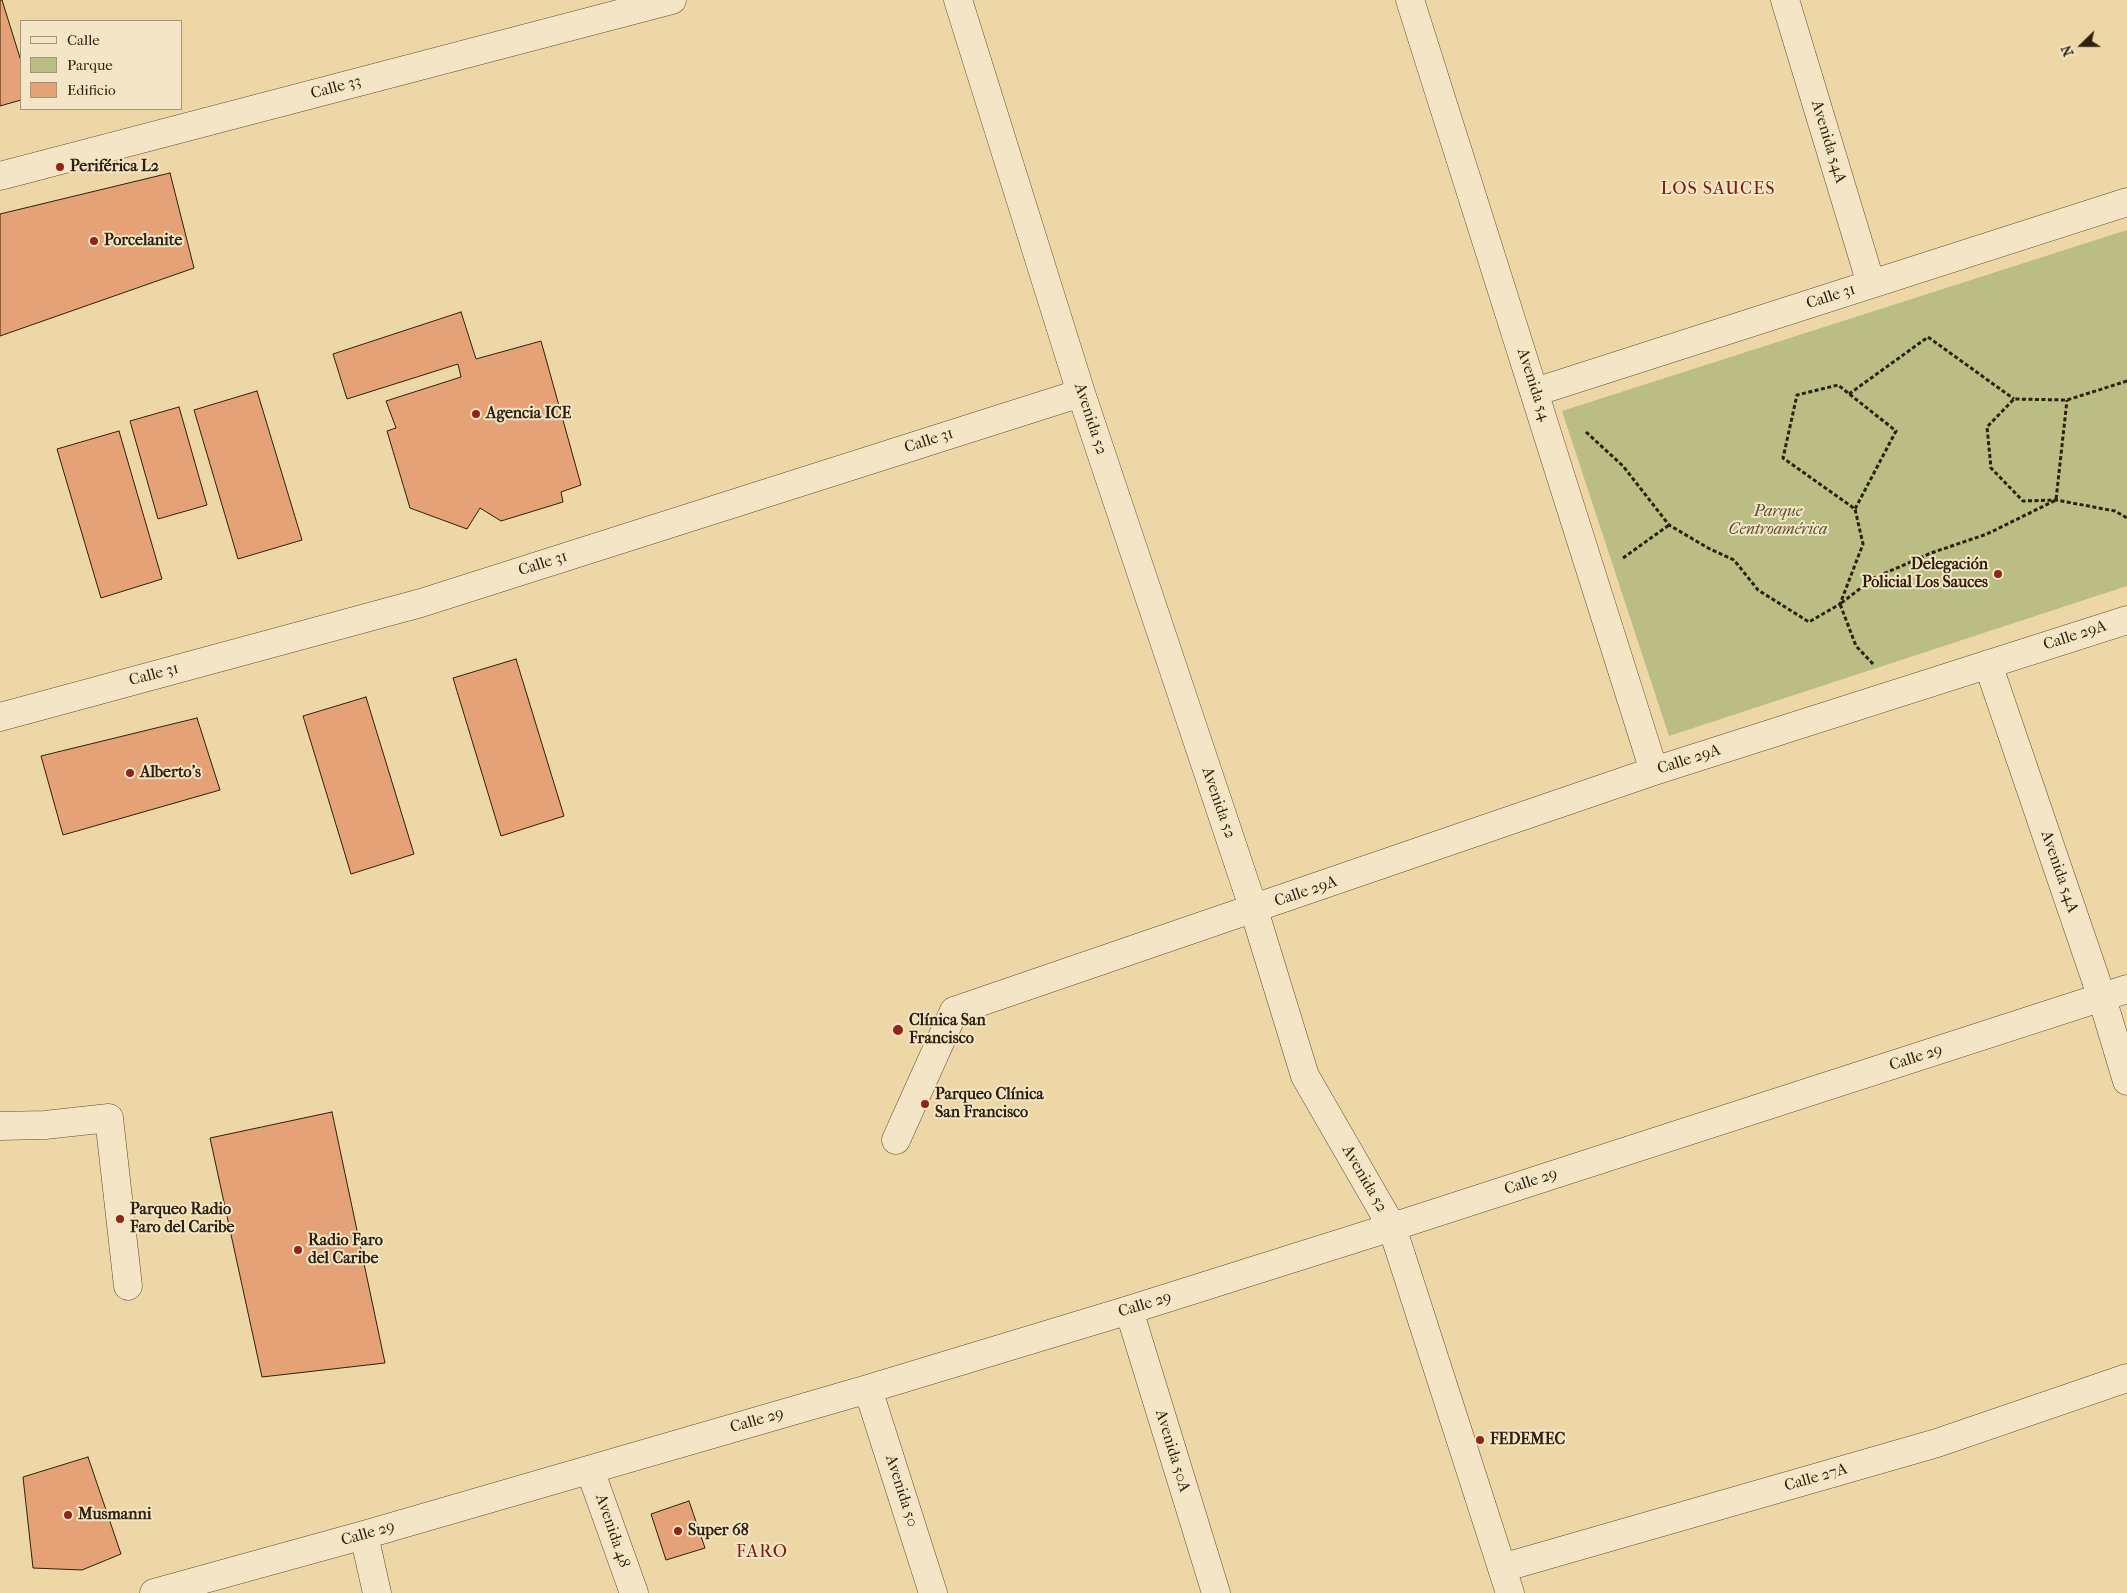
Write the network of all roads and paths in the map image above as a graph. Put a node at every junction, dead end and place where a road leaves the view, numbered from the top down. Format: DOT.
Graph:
graph roads {
  1 [pos="672,0"];
  2 [pos="958,0"];
  3 [pos="1410,0"];
  4 [pos="1785,0"];
  5 [pos="0,176"];
  6 [pos="2127,202"];
  7 [pos="1871,284"];
  8 [pos="2127,381"];
  9 [pos="1536,392"];
  10 [pos="1081,393"];
  11 [pos="1849,394"];
  12 [pos="2014,399"];
  13 [pos="2067,400"];
  14 [pos="1583,429"];
  15 [pos="2056,500"];
  16 [pos="1855,509"];
  17 [pos="2127,518"];
  18 [pos="1669,525"];
  19 [pos="1619,562"];
  20 [pos="1840,604"];
  21 [pos="2127,620"];
  22 [pos="1988,664"];
  23 [pos="1877,668"];
  24 [pos="0,717"];
  25 [pos="1654,771"];
  26 [pos="1254,910"];
  27 [pos="2127,989"];
  28 [pos="2102,998"];
  29 [pos="2127,1081"];
  30 [pos="0,1126"];
  31 [pos="896,1140"];
  32 [pos="1392,1227"];
  33 [pos="128,1286"];
  34 [pos="1129,1310"];
  35 [pos="2127,1378"];
  36 [pos="868,1389"];
  37 [pos="590,1470"];
  38 [pos="364,1536"];
  39 [pos="1506,1580"];
  40 [pos="154,1593"];
  41 [pos="377,1593"];
  42 [pos="634,1593"];
  43 [pos="933,1593"];
  44 [pos="1216,1593"];
  1 -- 5 [label="street, Calle 33"];
  2 -- 10 [label="street, Avenida 52"];
  3 -- 9 [label="street, Avenida 54"];
  4 -- 7 [label="street, Avenida 54A"];
  6 -- 7 [label="street, Calle 31"];
  7 -- 9 [label="street, Calle 31"];
  8 -- 13 [label="path"];
  9 -- 25 [label="street, Avenida 54"];
  10 -- 24 [label="street, Calle 31"];
  10 -- 26 [label="street, Avenida 52"];
  11 -- 12 [label="path"];
  11 -- 16 [label="path"];
  11 -- 16 [label="path"];
  12 -- 13 [label="path"];
  12 -- 15 [label="path"];
  13 -- 15 [label="path"];
  14 -- 18 [label="path"];
  15 -- 17 [label="path"];
  15 -- 20 [label="path"];
  16 -- 20 [label="path"];
  18 -- 19 [label="path"];
  18 -- 20 [label="path"];
  20 -- 23 [label="path"];
  21 -- 22 [label="street, Calle 29A"];
  22 -- 25 [label="street, Calle 29A"];
  22 -- 28 [label="street, Avenida 54A"];
  25 -- 26 [label="street, Calle 29A"];
  26 -- 31 [label="street, Calle 29A"];
  26 -- 32 [label="street, Avenida 52"];
  27 -- 28 [label="street, Calle 29"];
  28 -- 29 [label="street, Avenida 54A"];
  28 -- 32 [label="street, Calle 29"];
  30 -- 33 [label="street"];
  32 -- 34 [label="street, Calle 29"];
  32 -- 39 [label="street, Avenida 52"];
  34 -- 36 [label="street, Calle 29"];
  34 -- 44 [label="street, Avenida 50A"];
  35 -- 39 [label="street, Calle 27A"];
  36 -- 37 [label="street, Calle 29"];
  36 -- 43 [label="street, Avenida 50"];
  37 -- 38 [label="street, Calle 29"];
  37 -- 42 [label="street, Avenida 48"];
  38 -- 40 [label="street, Calle 29"];
  38 -- 41 [label="street"];
}
